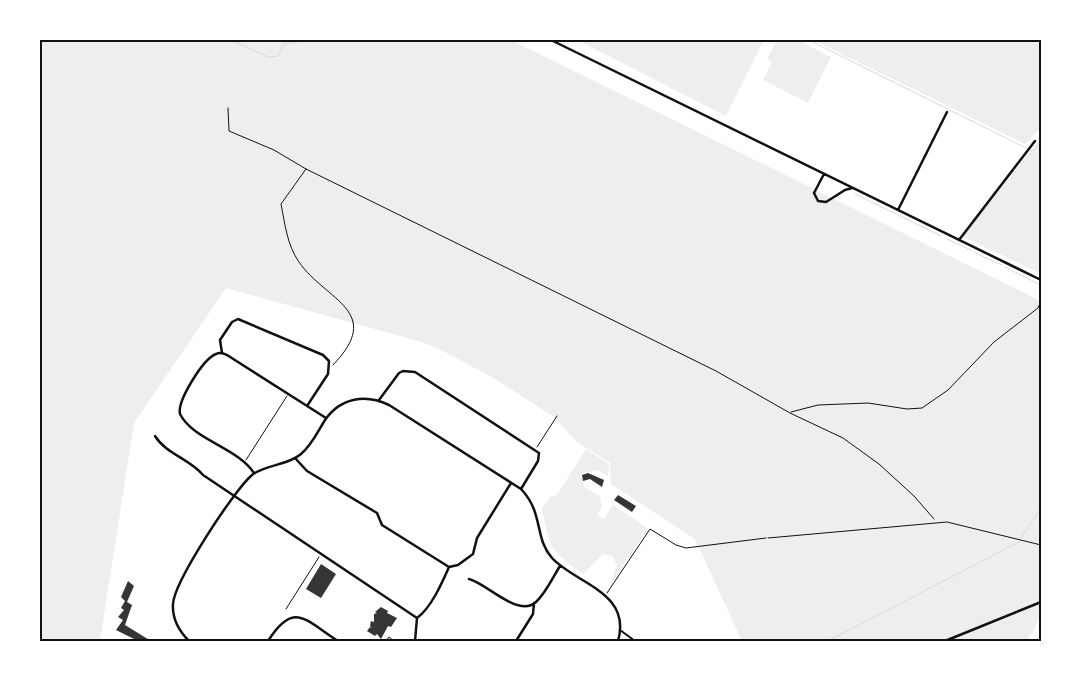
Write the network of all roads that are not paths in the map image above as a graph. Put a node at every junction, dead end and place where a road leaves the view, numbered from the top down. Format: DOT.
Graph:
graph roads {
  1 [pos="551,40"];
  2 [pos="947,112"];
  3 [pos="1035,141"];
  4 [pos="824,174"];
  5 [pos="854,188"];
  6 [pos="898,210"];
  7 [pos="959,240"];
  8 [pos="1041,280"];
  9 [pos="222,353"];
  10 [pos="379,400"];
  11 [pos="307,406"];
  12 [pos="326,418"];
  13 [pos="155,436"];
  14 [pos="295,458"];
  15 [pos="254,473"];
  16 [pos="511,483"];
  17 [pos="520,489"];
  18 [pos="235,497"];
  19 [pos="768,538"];
  20 [pos="1041,545"];
  21 [pos="560,566"];
  22 [pos="449,567"];
  23 [pos="469,579"];
  24 [pos="1041,602"];
  25 [pos="534,603"];
  26 [pos="417,618"];
  27 [pos="620,630"];
  28 [pos="189,641"];
  29 [pos="268,641"];
  30 [pos="338,641"];
  31 [pos="414,641"];
  32 [pos="516,641"];
  33 [pos="618,641"];
  34 [pos="635,641"];
  35 [pos="946,641"];
  1 -- 4 [label="street"];
  2 -- 6 [label="street"];
  3 -- 7 [label="street"];
  4 -- 5 [label="street"];
  4 -- 5 [label="street"];
  5 -- 6 [label="street"];
  6 -- 7 [label="street"];
  7 -- 8 [label="street"];
  9 -- 11 [label="street"];
  9 -- 11 [label="street"];
  9 -- 15 [label="street"];
  10 -- 12 [label="street"];
  10 -- 16 [label="street"];
  10 -- 17 [label="street"];
  11 -- 12 [label="street"];
  12 -- 14 [label="street"];
  13 -- 18 [label="street"];
  14 -- 15 [label="street"];
  14 -- 22 [label="street"];
  15 -- 18 [label="street"];
  16 -- 17 [label="street"];
  16 -- 22 [label="street"];
  17 -- 21 [label="street"];
  18 -- 26 [label="street"];
  18 -- 28 [label="street"];
  19 -- 20 [label="lane"];
  21 -- 25 [label="street"];
  21 -- 27 [label="street"];
  22 -- 26 [label="street"];
  23 -- 25 [label="street"];
  24 -- 35 [label="street"];
  25 -- 32 [label="street"];
  26 -- 31 [label="street"];
  27 -- 33 [label="street"];
  27 -- 34 [label="street"];
  29 -- 30 [label="street"];
}
